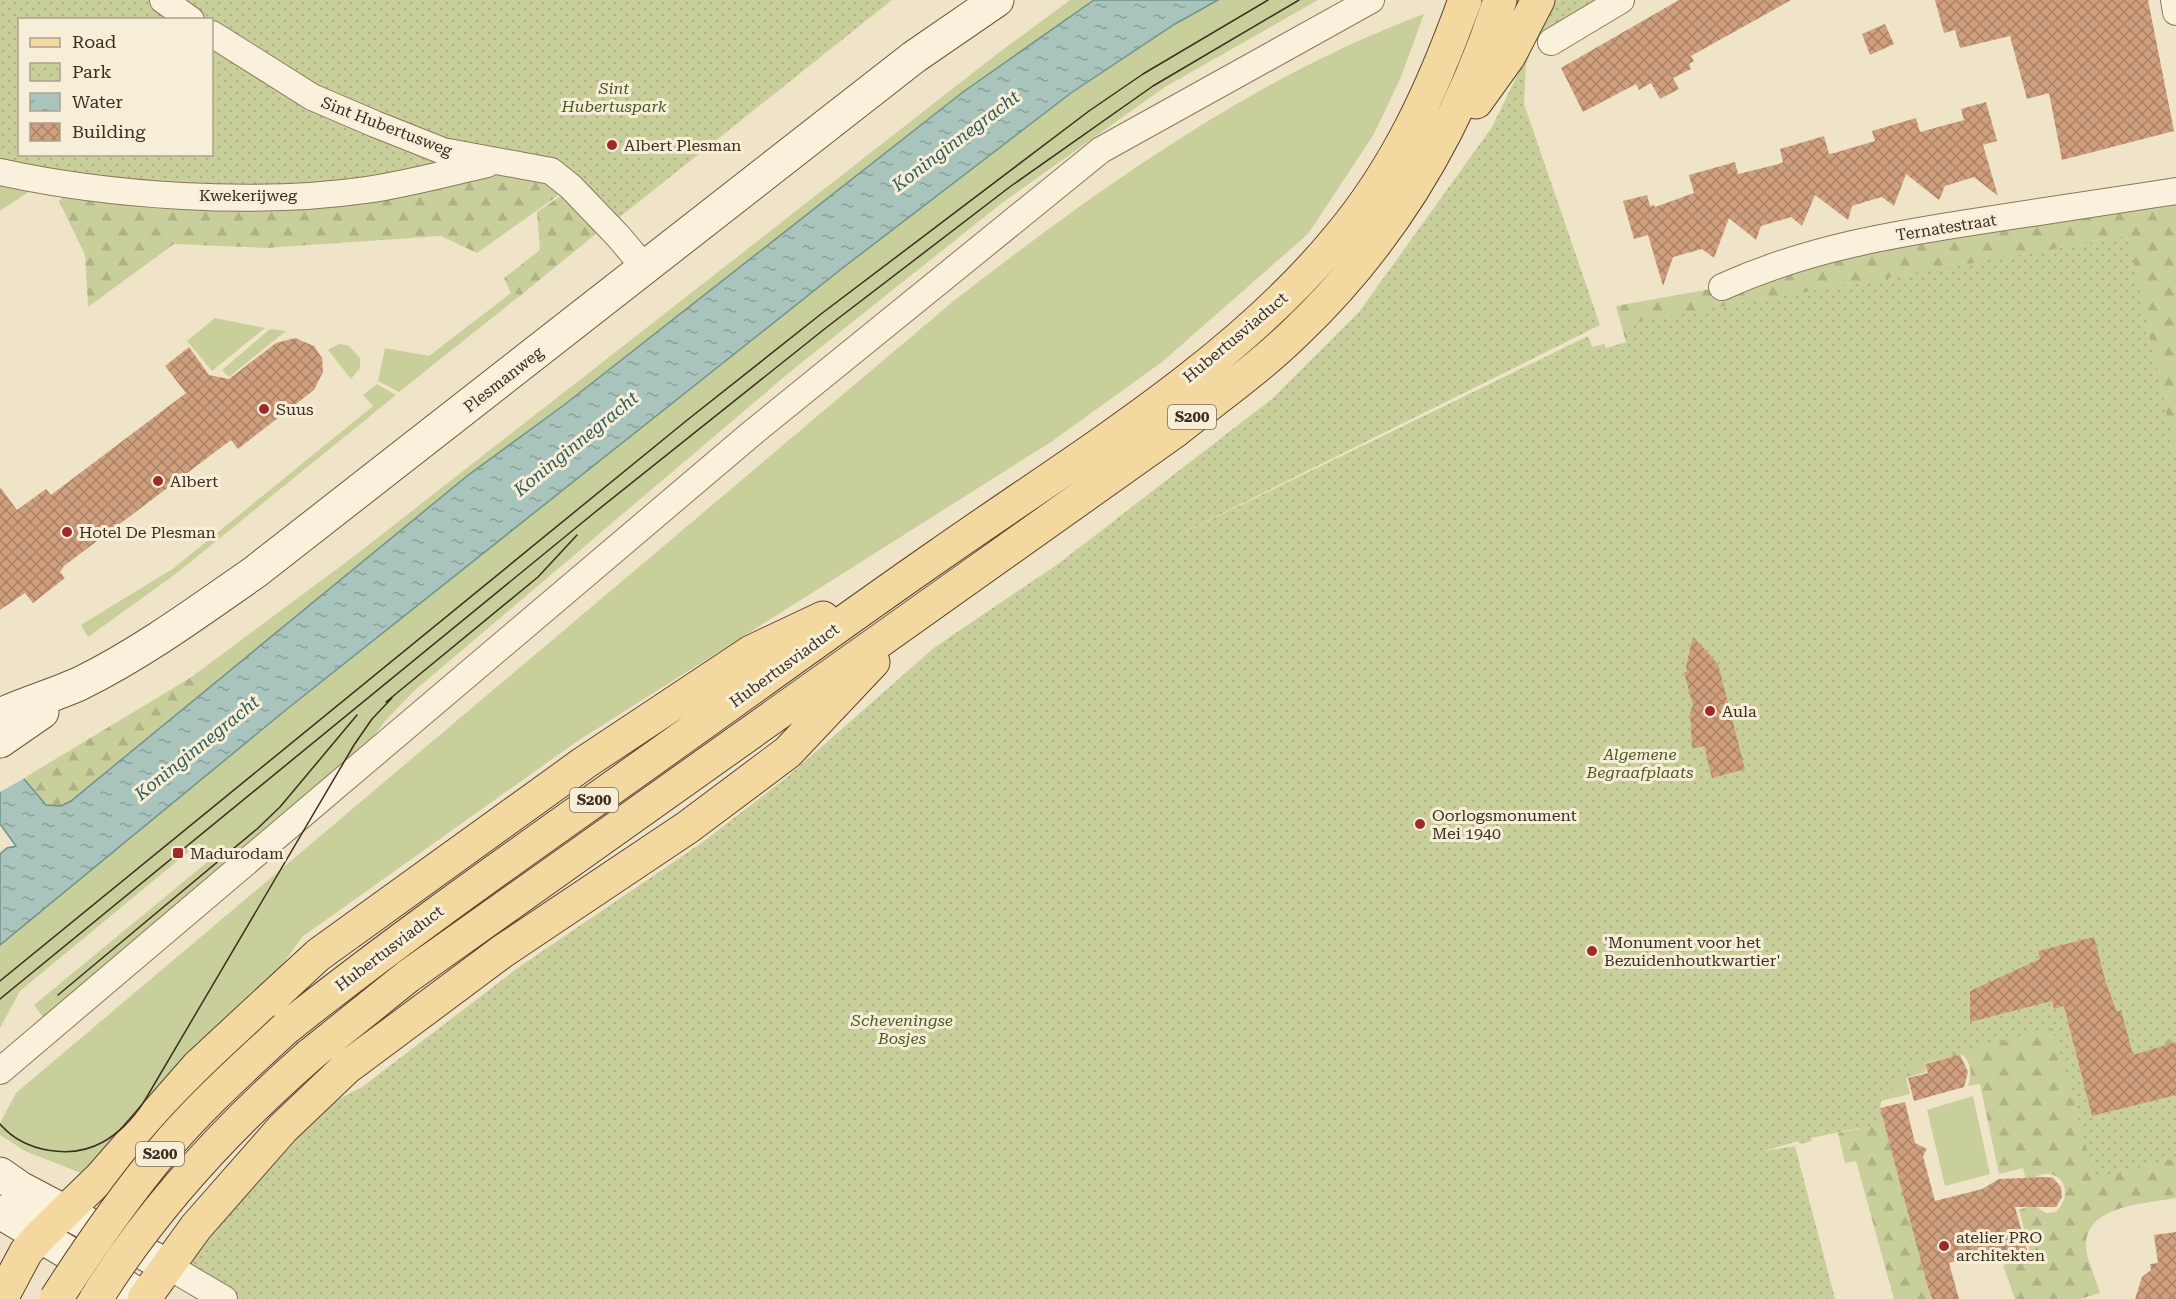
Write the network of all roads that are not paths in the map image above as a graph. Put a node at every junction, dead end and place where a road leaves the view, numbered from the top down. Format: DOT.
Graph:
graph roads {
  1 [pos="163,0"];
  2 [pos="974,0"];
  3 [pos="997,0"];
  4 [pos="1371,0"];
  5 [pos="1465,0"];
  6 [pos="1500,0"];
  7 [pos="1538,0"];
  8 [pos="1621,0"];
  9 [pos="2174,0"];
  10 [pos="2176,12"];
  11 [pos="188,18"];
  12 [pos="213,35"];
  13 [pos="1551,42"];
  14 [pos="914,57"];
  15 [pos="496,162"];
  16 [pos="0,172"];
  17 [pos="1424,174"];
  18 [pos="2176,191"];
  19 [pos="645,268"];
  20 [pos="1722,287"];
  21 [pos="906,578"];
  22 [pos="917,615"];
  23 [pos="4,726"];
  24 [pos="0,1071"];
  25 [pos="0,1174"];
  26 [pos="66,1211"];
  27 [pos="0,1212"];
  28 [pos="41,1235"];
  29 [pos="168,1266"];
  30 [pos="1,1299"];
  31 [pos="56,1299"];
  32 [pos="96,1299"];
  33 [pos="145,1299"];
  34 [pos="224,1299"];
  1 -- 11 [label="street"];
  2 -- 14 [label="main road, Plesmanweg"];
  3 -- 14 [label="main road, Plesmanweg"];
  4 -- 24 [label="street"];
  5 -- 21 [label="main road, Hubertusviaduct / S200"];
  6 -- 17 [label="main road, Hubertusviaduct / S200"];
  7 -- 17 [label="main road"];
  8 -- 13 [label="street"];
  9 -- 10 [label="street"];
  12 -- 15 [label="street, Sint Hubertusweg"];
  14 -- 19 [label="main road, Plesmanweg"];
  15 -- 16 [label="street, Kwekerijweg"];
  15 -- 19 [label="street, Sint Hubertusweg"];
  17 -- 22 [label="main road, Hubertusviaduct / S200"];
  18 -- 20 [label="street, Ternatestraat"];
  19 -- 23 [label="main road, Plesmanweg"];
  21 -- 26 [label="main road"];
  21 -- 31 [label="main road, Hubertusviaduct / S200, bridge"];
  22 -- 29 [label="main road"];
  22 -- 32 [label="main road, Hubertusviaduct / S200, bridge"];
  25 -- 26 [label="main road"];
  26 -- 28 [label="main road"];
  26 -- 29 [label="main road"];
  27 -- 28 [label="main road"];
  28 -- 30 [label="main road"];
  28 -- 33 [label="main road"];
  29 -- 33 [label="main road"];
  29 -- 34 [label="street"];
}
